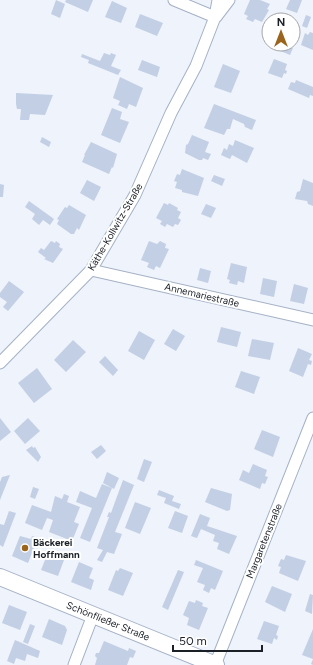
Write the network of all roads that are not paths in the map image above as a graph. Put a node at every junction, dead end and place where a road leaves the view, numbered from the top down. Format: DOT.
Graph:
graph roads {
  1 [pos="174,0"];
  2 [pos="218,0"];
  3 [pos="223,0"];
  4 [pos="229,0"];
  5 [pos="215,17"];
  6 [pos="91,270"];
  7 [pos="313,320"];
  8 [pos="0,363"];
  9 [pos="313,418"];
  10 [pos="0,577"];
  11 [pos="93,615"];
  12 [pos="74,665"];
  13 [pos="215,665"];
  1 -- 5 [label="street"];
  2 -- 5 [label="street, Käthe-Kollwitz-Straße"];
  3 -- 5 [label="street"];
  4 -- 5 [label="street"];
  5 -- 6 [label="street, Käthe-Kollwitz-Straße"];
  6 -- 7 [label="street, Annemariestraße"];
  6 -- 8 [label="street, Käthe-Kollwitz-Straße"];
  9 -- 13 [label="street, Margaretenstraße"];
  10 -- 11 [label="main road, Schönfließer Straße"];
  11 -- 12 [label="street"];
  11 -- 13 [label="main road, Schönfließer Straße"];
}
